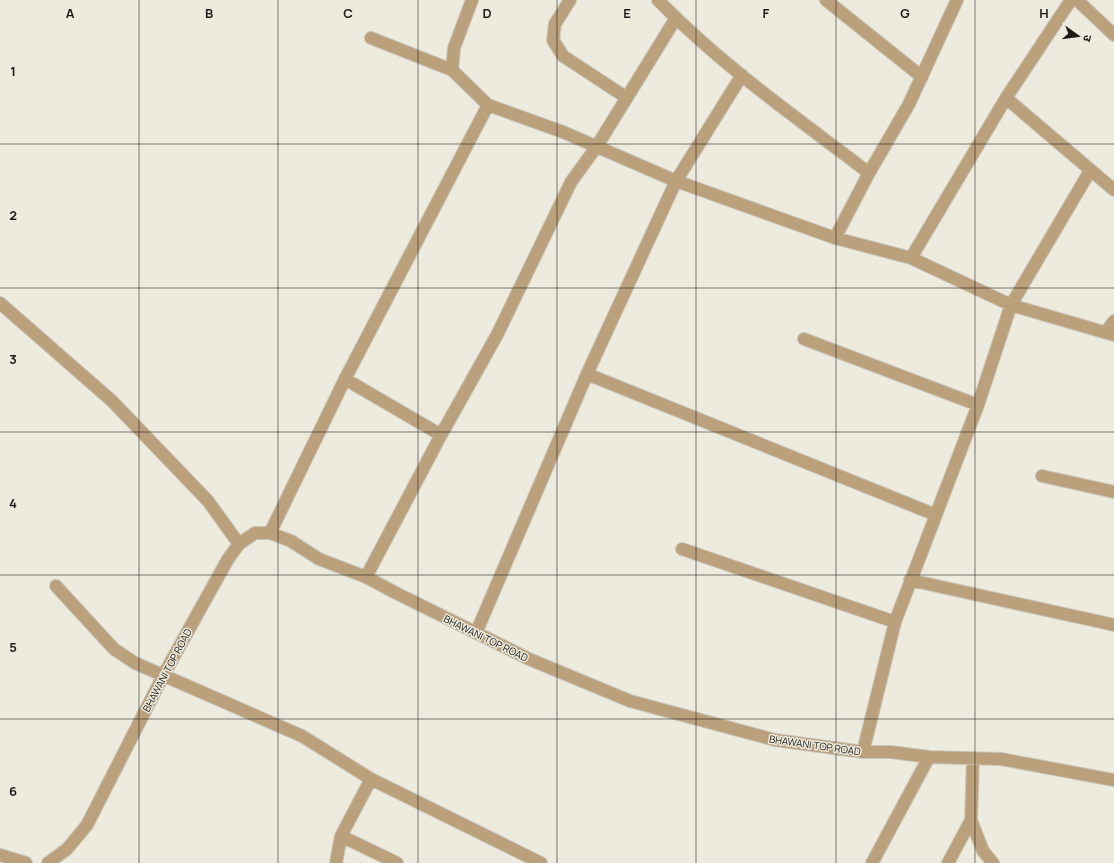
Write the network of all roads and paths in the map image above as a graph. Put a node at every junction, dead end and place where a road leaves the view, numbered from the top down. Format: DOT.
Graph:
graph roads {
  1 [pos="471,0"];
  2 [pos="570,0"];
  3 [pos="658,0"];
  4 [pos="826,0"];
  5 [pos="957,0"];
  6 [pos="1072,0"];
  7 [pos="1077,0"];
  8 [pos="676,18"];
  9 [pos="1114,35"];
  10 [pos="371,38"];
  11 [pos="452,70"];
  12 [pos="742,75"];
  13 [pos="922,77"];
  14 [pos="627,98"];
  15 [pos="1006,98"];
  16 [pos="488,106"];
  17 [pos="597,146"];
  18 [pos="1090,171"];
  19 [pos="869,173"];
  20 [pos="676,181"];
  21 [pos="1114,190"];
  22 [pos="836,238"];
  23 [pos="911,258"];
  24 [pos="0,303"];
  25 [pos="1011,305"];
  26 [pos="1114,320"];
  27 [pos="1110,334"];
  28 [pos="804,339"];
  29 [pos="588,374"];
  30 [pos="345,379"];
  31 [pos="978,405"];
  32 [pos="441,435"];
  33 [pos="1042,476"];
  34 [pos="1114,492"];
  35 [pos="936,515"];
  36 [pos="270,533"];
  37 [pos="239,544"];
  38 [pos="682,549"];
  39 [pos="366,577"];
  40 [pos="910,580"];
  41 [pos="56,586"];
  42 [pos="895,622"];
  43 [pos="1114,625"];
  44 [pos="476,633"];
  45 [pos="163,676"];
  46 [pos="863,752"];
  47 [pos="929,757"];
  48 [pos="974,758"];
  49 [pos="371,779"];
  50 [pos="1114,780"];
  51 [pos="971,820"];
  52 [pos="341,836"];
  53 [pos="0,855"];
  54 [pos="58,856"];
  55 [pos="26,863"];
  56 [pos="48,863"];
  57 [pos="68,863"];
  58 [pos="336,863"];
  59 [pos="396,863"];
  60 [pos="541,863"];
  61 [pos="872,863"];
  62 [pos="948,863"];
  63 [pos="993,863"];
  1 -- 11 [label="street"];
  2 -- 14 [label="street"];
  3 -- 8 [label="street"];
  4 -- 13 [label="street"];
  5 -- 13 [label="street"];
  6 -- 15 [label="street"];
  7 -- 9 [label="street"];
  8 -- 12 [label="street"];
  8 -- 14 [label="street"];
  10 -- 11 [label="street"];
  11 -- 16 [label="street"];
  12 -- 19 [label="street"];
  12 -- 20 [label="street"];
  13 -- 19 [label="street"];
  14 -- 17 [label="street"];
  15 -- 18 [label="street"];
  15 -- 23 [label="street"];
  16 -- 17 [label="street"];
  16 -- 30 [label="street"];
  17 -- 20 [label="street"];
  17 -- 32 [label="street"];
  18 -- 21 [label="street"];
  18 -- 25 [label="street"];
  19 -- 22 [label="street"];
  20 -- 22 [label="street"];
  20 -- 29 [label="street"];
  22 -- 23 [label="street"];
  23 -- 25 [label="street"];
  24 -- 37 [label="street"];
  25 -- 27 [label="street"];
  25 -- 31 [label="street"];
  26 -- 27 [label="street"];
  28 -- 31 [label="street"];
  29 -- 35 [label="street"];
  29 -- 44 [label="street"];
  30 -- 32 [label="street"];
  30 -- 36 [label="street"];
  31 -- 35 [label="street"];
  32 -- 39 [label="street"];
  33 -- 34 [label="street"];
  35 -- 40 [label="street"];
  36 -- 37 [label="street, BHAWANI TOP ROAD"];
  36 -- 39 [label="street, BHAWANI TOP ROAD"];
  37 -- 45 [label="street, BHAWANI TOP ROAD"];
  38 -- 42 [label="street"];
  39 -- 44 [label="street, BHAWANI TOP ROAD"];
  40 -- 42 [label="street"];
  40 -- 43 [label="street"];
  41 -- 45 [label="street"];
  42 -- 46 [label="street"];
  44 -- 46 [label="street, BHAWANI TOP ROAD"];
  45 -- 49 [label="street"];
  45 -- 54 [label="street, BHAWANI TOP ROAD"];
  46 -- 47 [label="street, BHAWANI TOP ROAD"];
  47 -- 48 [label="street, BHAWANI TOP ROAD"];
  47 -- 61 [label="street"];
  48 -- 50 [label="street, BHAWANI TOP ROAD"];
  48 -- 51 [label="street"];
  49 -- 52 [label="street"];
  49 -- 60 [label="street"];
  51 -- 62 [label="street"];
  51 -- 63 [label="street"];
  52 -- 58 [label="street"];
  52 -- 59 [label="street"];
  53 -- 55 [label="street"];
  54 -- 56 [label="street, BHAWANI TOP ROAD"];
  54 -- 57 [label="street"];
}
